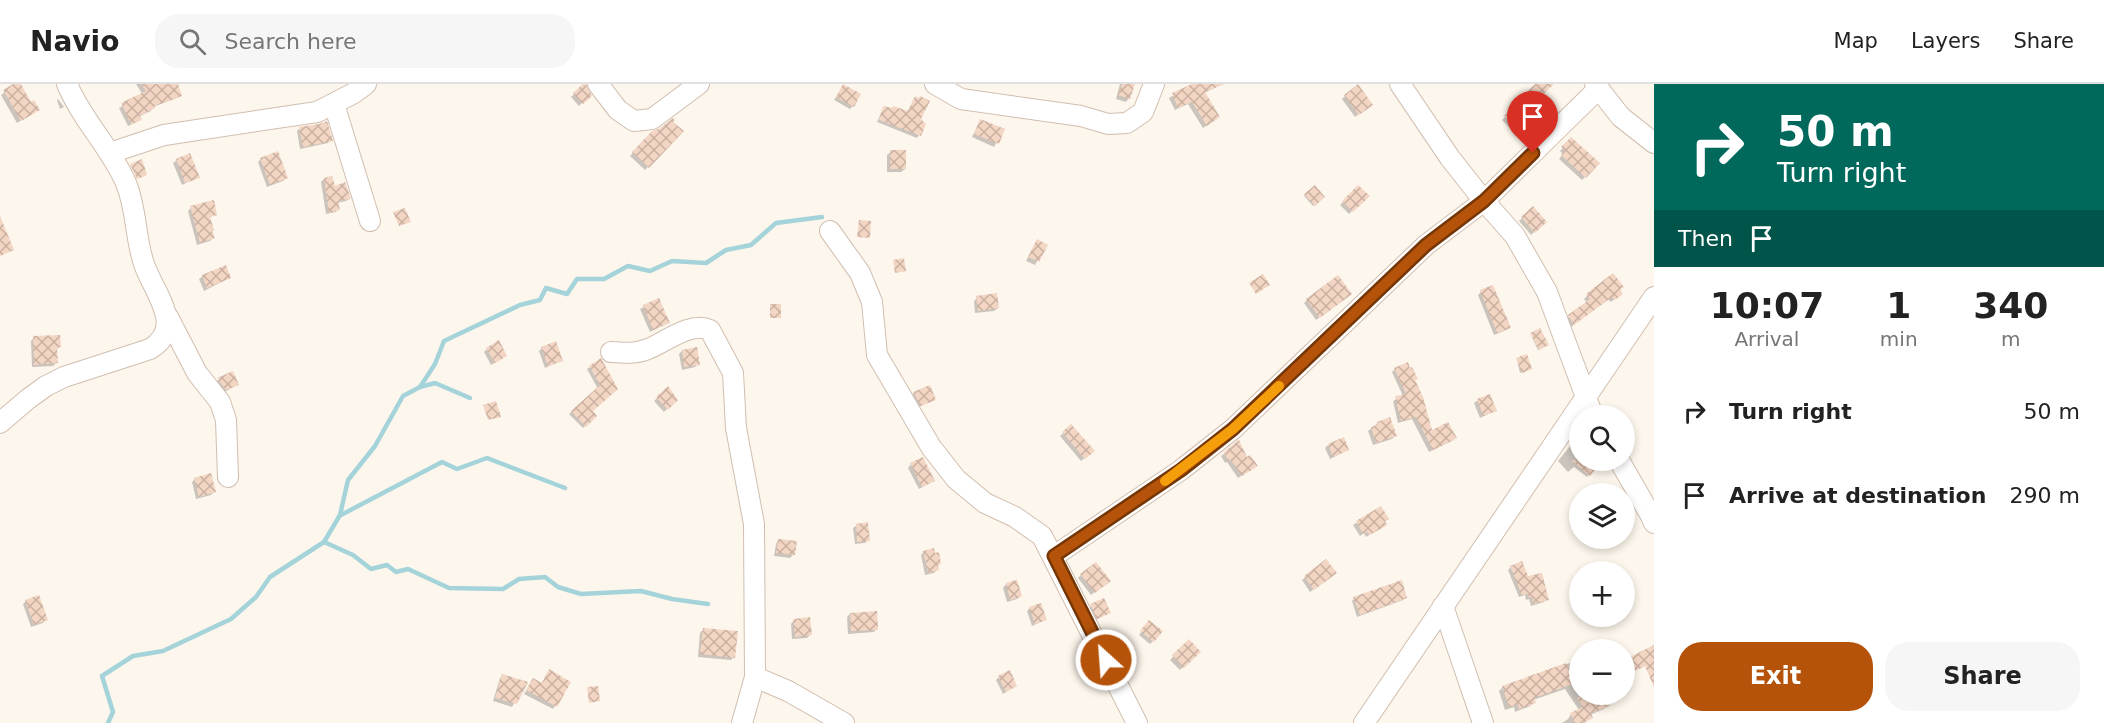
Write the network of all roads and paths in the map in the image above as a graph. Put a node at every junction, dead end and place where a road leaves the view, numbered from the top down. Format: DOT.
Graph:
graph roads {
  1 [pos="67,84"];
  2 [pos="366,84"];
  3 [pos="598,84"];
  4 [pos="699,84"];
  5 [pos="935,84"];
  6 [pos="1154,84"];
  7 [pos="1400,84"];
  8 [pos="1596,86"];
  9 [pos="334,104"];
  10 [pos="1654,143"];
  11 [pos="110,153"];
  12 [pos="1484,201"];
  13 [pos="370,221"];
  14 [pos="830,231"];
  15 [pos="1654,297"];
  16 [pos="164,309"];
  17 [pos="611,352"];
  18 [pos="1586,396"];
  19 [pos="1589,405"];
  20 [pos="0,423"];
  21 [pos="1625,471"];
  22 [pos="228,477"];
  23 [pos="1654,523"];
  24 [pos="1054,556"];
  25 [pos="1443,606"];
  26 [pos="755,677"];
  27 [pos="742,723"];
  28 [pos="844,723"];
  29 [pos="1137,723"];
  30 [pos="1364,723"];
  31 [pos="1484,723"];
  1 -- 11 [label="street"];
  2 -- 9 [label="street"];
  3 -- 4 [label="street"];
  5 -- 6 [label="street"];
  7 -- 12 [label="street"];
  8 -- 10 [label="street"];
  8 -- 12 [label="street"];
  9 -- 11 [label="street"];
  9 -- 13 [label="street"];
  11 -- 16 [label="street"];
  12 -- 18 [label="street"];
  12 -- 24 [label="street"];
  14 -- 24 [label="street"];
  15 -- 18 [label="street"];
  16 -- 20 [label="street"];
  16 -- 22 [label="street"];
  17 -- 26 [label="street"];
  18 -- 19 [label="street"];
  18 -- 25 [label="street"];
  21 -- 23 [label="street"];
  24 -- 29 [label="street"];
  25 -- 30 [label="street"];
  25 -- 31 [label="street"];
  26 -- 27 [label="street"];
  26 -- 28 [label="street"];
}
